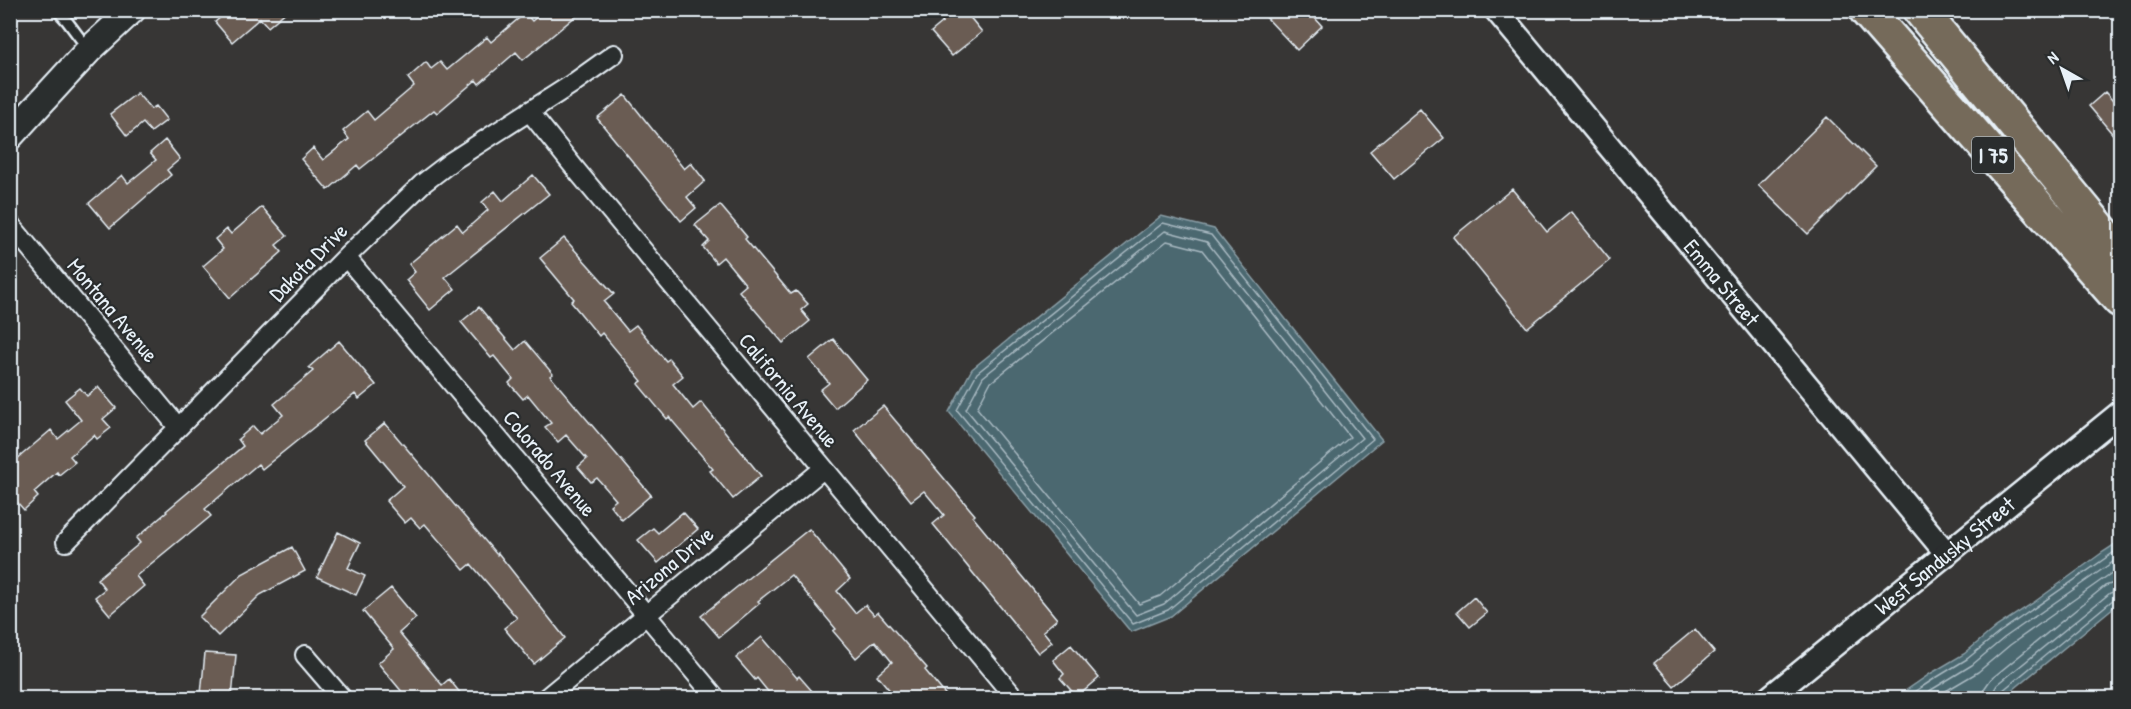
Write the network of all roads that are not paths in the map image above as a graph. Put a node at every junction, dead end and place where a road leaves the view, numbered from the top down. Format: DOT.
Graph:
graph roads {
  1 [pos="57,10"];
  2 [pos="132,10"];
  3 [pos="1496,10"];
  4 [pos="1866,10"];
  5 [pos="1920,10"];
  6 [pos="1939,10"];
  7 [pos="89,50"];
  8 [pos="614,54"];
  9 [pos="529,111"];
  10 [pos="2022,133"];
  11 [pos="10,136"];
  12 [pos="10,224"];
  13 [pos="2121,253"];
  14 [pos="346,257"];
  15 [pos="2121,300"];
  16 [pos="2119,414"];
  17 [pos="178,427"];
  18 [pos="823,469"];
  19 [pos="66,542"];
  20 [pos="1947,554"];
  21 [pos="646,616"];
  22 [pos="305,655"];
  23 [pos="342,699"];
  24 [pos="546,699"];
  25 [pos="716,699"];
  26 [pos="1015,699"];
  27 [pos="1769,699"];
  1 -- 7 [label="lane"];
  2 -- 7 [label="main road"];
  3 -- 20 [label="street, Emma Street"];
  4 -- 15 [label="highway, I 75"];
  5 -- 10 [label="highway, I 75"];
  6 -- 10 [label="highway"];
  7 -- 11 [label="main road"];
  8 -- 9 [label="street, Dakota Drive"];
  9 -- 14 [label="street, Dakota Drive"];
  9 -- 18 [label="street, California Avenue"];
  10 -- 13 [label="highway, I 75"];
  12 -- 17 [label="street, Montana Avenue"];
  14 -- 17 [label="street, Dakota Drive"];
  14 -- 21 [label="street, Colorado Avenue"];
  16 -- 20 [label="street, West Sandusky Street"];
  17 -- 19 [label="street, Dakota Drive"];
  18 -- 21 [label="street, Arizona Drive"];
  18 -- 26 [label="street, California Avenue"];
  20 -- 27 [label="street, West Sandusky Street"];
  21 -- 24 [label="street, Arizona Drive"];
  21 -- 25 [label="street, Colorado Avenue"];
  22 -- 23 [label="street"];
}
